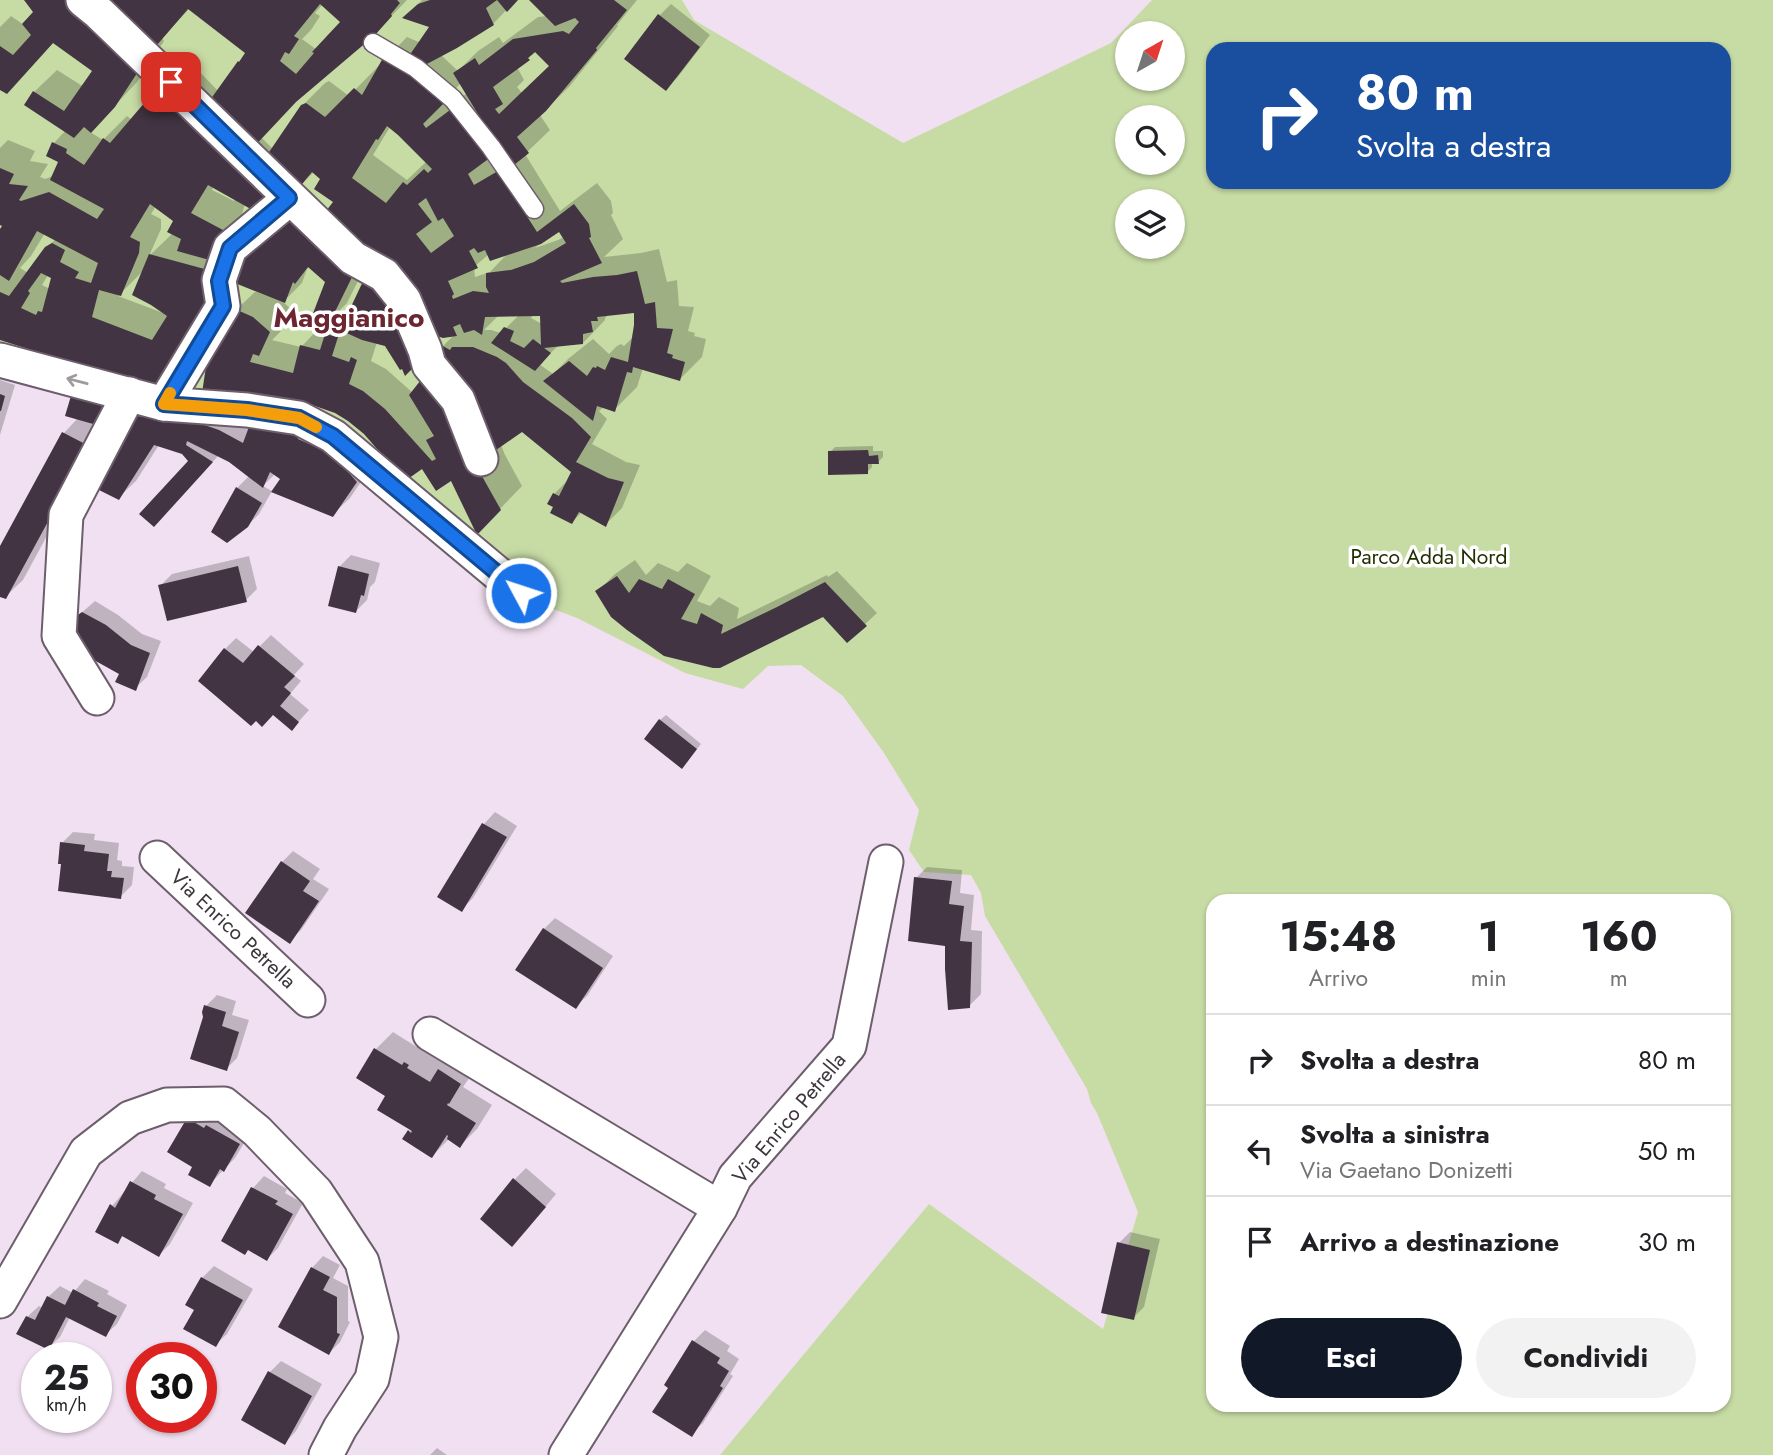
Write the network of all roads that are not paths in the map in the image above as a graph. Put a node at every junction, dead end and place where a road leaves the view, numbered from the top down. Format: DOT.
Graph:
graph roads {
  1 [pos="83,0"];
  2 [pos="373,43"];
  3 [pos="289,198"];
  4 [pos="534,209"];
  5 [pos="0,360"];
  6 [pos="129,394"];
  7 [pos="164,404"];
  8 [pos="481,459"];
  9 [pos="521,593"];
  10 [pos="97,698"];
  11 [pos="157,858"];
  12 [pos="886,862"];
  13 [pos="308,1000"];
  14 [pos="430,1034"];
  15 [pos="720,1208"];
  16 [pos="0,1300"];
  17 [pos="326,1455"];
  18 [pos="566,1455"];
  1 -- 3 [label="street"];
  2 -- 4 [label="lane"];
  3 -- 7 [label="street"];
  3 -- 8 [label="street"];
  6 -- 5 [label="street, one-way"];
  6 -- 7 [label="street"];
  6 -- 10 [label="street"];
  7 -- 9 [label="street"];
  11 -- 13 [label="street, Via Enrico Petrella"];
  12 -- 15 [label="street, Via Enrico Petrella"];
  14 -- 15 [label="street"];
  15 -- 18 [label="street, Via Enrico Petrella"];
  16 -- 17 [label="street"];
}
